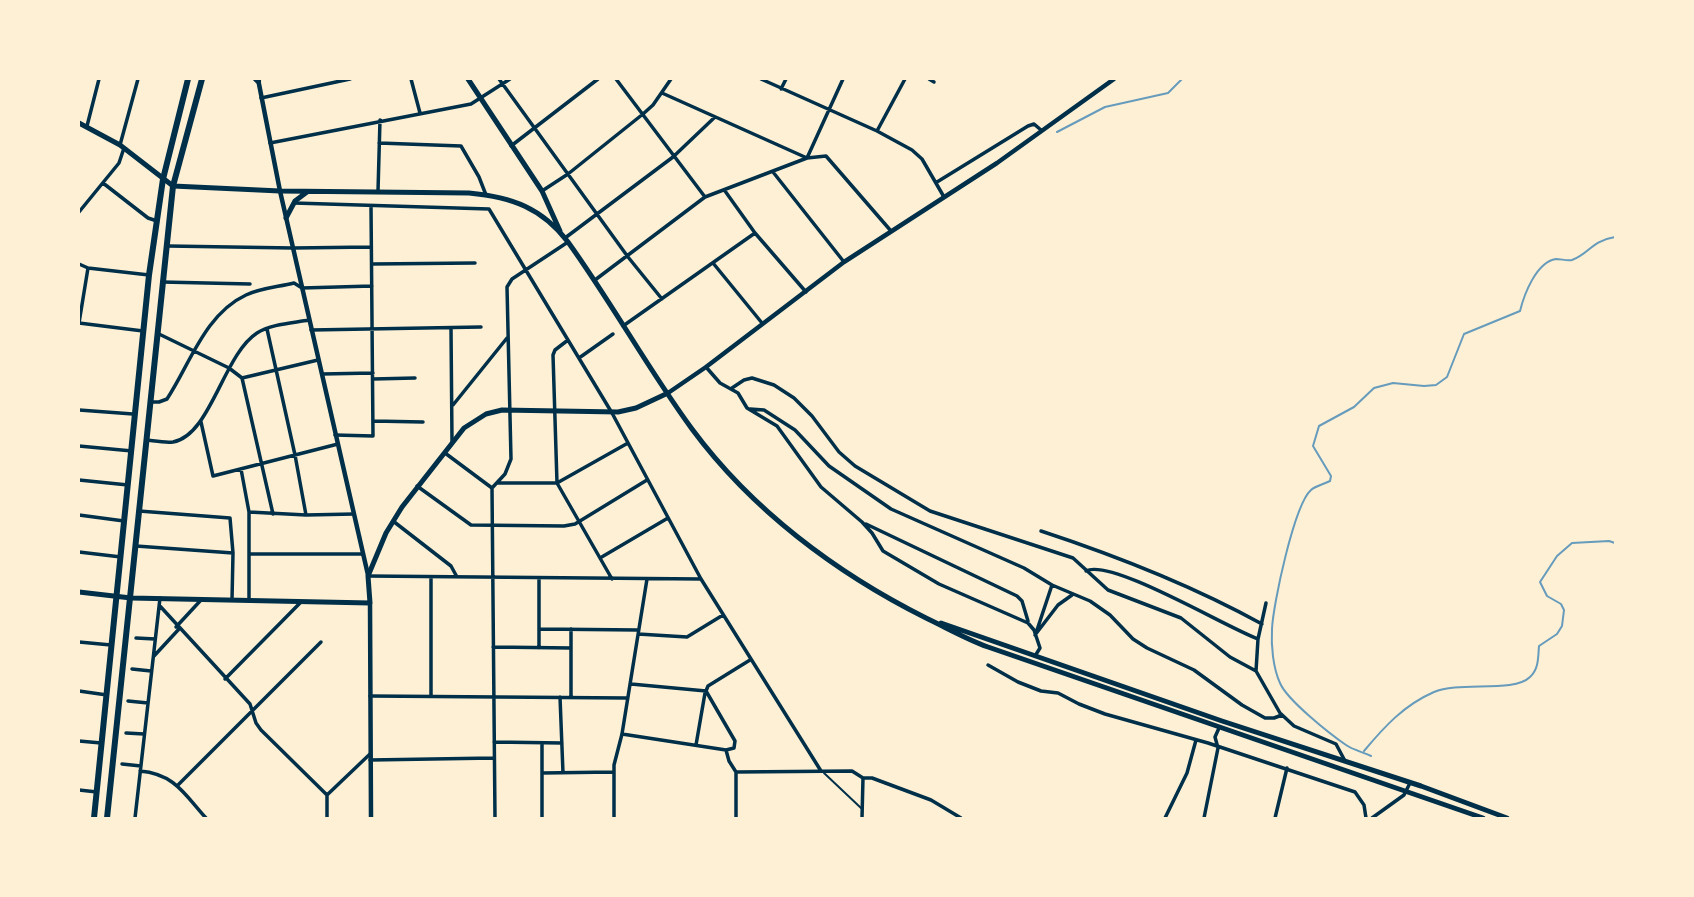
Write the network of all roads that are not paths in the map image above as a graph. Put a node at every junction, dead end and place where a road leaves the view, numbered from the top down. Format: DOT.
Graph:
graph roads {
  1 [pos="99,79"];
  2 [pos="138,79"];
  3 [pos="188,79"];
  4 [pos="203,79"];
  5 [pos="257,79"];
  6 [pos="350,79"];
  7 [pos="411,79"];
  8 [pos="468,79"];
  9 [pos="499,79"];
  10 [pos="510,79"];
  11 [pos="598,79"];
  12 [pos="616,79"];
  13 [pos="671,79"];
  14 [pos="761,79"];
  15 [pos="786,79"];
  16 [pos="843,79"];
  17 [pos="905,79"];
  18 [pos="1114,79"];
  19 [pos="503,84"];
  20 [pos="781,89"];
  21 [pos="662,93"];
  22 [pos="481,98"];
  23 [pos="261,99"];
  24 [pos="828,111"];
  25 [pos="420,113"];
  26 [pos="643,114"];
  27 [pos="715,117"];
  28 [pos="380,120"];
  29 [pos="79,123"];
  30 [pos="87,126"];
  31 [pos="536,129"];
  32 [pos="1041,130"];
  33 [pos="877,131"];
  34 [pos="270,143"];
  35 [pos="379,143"];
  36 [pos="511,146"];
  37 [pos="122,147"];
  38 [pos="673,157"];
  39 [pos="807,158"];
  40 [pos="773,172"];
  41 [pos="568,174"];
  42 [pos="163,179"];
  43 [pos="937,182"];
  44 [pos="103,183"];
  45 [pos="173,186"];
  46 [pos="280,191"];
  47 [pos="542,191"];
  48 [pos="725,191"];
  49 [pos="307,192"];
  50 [pos="378,192"];
  51 [pos="486,195"];
  52 [pos="705,197"];
  53 [pos="944,197"];
  54 [pos="293,203"];
  55 [pos="371,206"];
  56 [pos="79,212"];
  57 [pos="597,214"];
  58 [pos="286,218"];
  59 [pos="157,221"];
  60 [pos="891,231"];
  61 [pos="755,233"];
  62 [pos="565,238"];
  63 [pos="166,246"];
  64 [pos="371,247"];
  65 [pos="293,248"];
  66 [pos="628,257"];
  67 [pos="844,262"];
  68 [pos="475,263"];
  69 [pos="712,263"];
  70 [pos="79,264"];
  71 [pos="372,264"];
  72 [pos="88,268"];
  73 [pos="527,270"];
  74 [pos="149,275"];
  75 [pos="594,280"];
  76 [pos="162,282"];
  77 [pos="250,284"];
  78 [pos="372,286"];
  79 [pos="302,288"];
  80 [pos="806,292"];
  81 [pos="662,299"];
  82 [pos="309,320"];
  83 [pos="763,324"];
  84 [pos="624,326"];
  85 [pos="481,327"];
  86 [pos="267,328"];
  87 [pos="373,328"];
  88 [pos="451,328"];
  89 [pos="312,330"];
  90 [pos="144,331"];
  91 [pos="157,333"];
  92 [pos="613,334"];
  93 [pos="509,336"];
  94 [pos="568,340"];
  95 [pos="196,351"];
  96 [pos="579,358"];
  97 [pos="318,360"];
  98 [pos="229,368"];
  99 [pos="706,368"];
  100 [pos="276,370"];
  101 [pos="321,374"];
  102 [pos="373,376"];
  103 [pos="242,378"];
  104 [pos="415,378"];
  105 [pos="732,388"];
  106 [pos="667,393"];
  107 [pos="150,402"];
  108 [pos="452,407"];
  109 [pos="750,409"];
  110 [pos="79,410"];
  111 [pos="511,410"];
  112 [pos="554,411"];
  113 [pos="612,413"];
  114 [pos="135,414"];
  115 [pos="373,421"];
  116 [pos="201,422"];
  117 [pos="423,422"];
  118 [pos="335,435"];
  119 [pos="146,443"];
  120 [pos="452,443"];
  121 [pos="628,443"];
  122 [pos="338,444"];
  123 [pos="79,446"];
  124 [pos="132,448"];
  125 [pos="445,453"];
  126 [pos="295,455"];
  127 [pos="262,463"];
  128 [pos="241,469"];
  129 [pos="79,480"];
  130 [pos="648,480"];
  131 [pos="498,483"];
  132 [pos="557,483"];
  133 [pos="128,485"];
  134 [pos="417,485"];
  135 [pos="492,488"];
  136 [pos="139,511"];
  137 [pos="249,512"];
  138 [pos="273,514"];
  139 [pos="354,514"];
  140 [pos="79,515"];
  141 [pos="306,515"];
  142 [pos="669,518"];
  143 [pos="124,521"];
  144 [pos="393,521"];
  145 [pos="579,521"];
  146 [pos="862,522"];
  147 [pos="492,526"];
  148 [pos="1041,531"];
  149 [pos="136,546"];
  150 [pos="79,552"];
  151 [pos="233,553"];
  152 [pos="250,554"];
  153 [pos="363,554"];
  154 [pos="121,557"];
  155 [pos="600,558"];
  156 [pos="1086,571"];
  157 [pos="368,576"];
  158 [pos="432,577"];
  159 [pos="457,577"];
  160 [pos="493,577"];
  161 [pos="539,578"];
  162 [pos="612,579"];
  163 [pos="646,579"];
  164 [pos="701,579"];
  165 [pos="1052,585"];
  166 [pos="79,593"];
  167 [pos="117,596"];
  168 [pos="1074,596"];
  169 [pos="131,598"];
  170 [pos="202,599"];
  171 [pos="232,600"];
  172 [pos="249,601"];
  173 [pos="159,602"];
  174 [pos="301,602"];
  175 [pos="370,603"];
  176 [pos="1266,603"];
  177 [pos="723,615"];
  178 [pos="929,619"];
  179 [pos="1028,623"];
  180 [pos="1262,624"];
  181 [pos="178,628"];
  182 [pos="539,629"];
  183 [pos="571,629"];
  184 [pos="638,632"];
  185 [pos="1035,635"];
  186 [pos="136,638"];
  187 [pos="155,639"];
  188 [pos="1258,639"];
  189 [pos="79,642"];
  190 [pos="321,642"];
  191 [pos="112,645"];
  192 [pos="493,648"];
  193 [pos="539,648"];
  194 [pos="571,648"];
  195 [pos="1035,657"];
  196 [pos="153,658"];
  197 [pos="750,660"];
  198 [pos="988,665"];
  199 [pos="132,670"];
  200 [pos="152,671"];
  201 [pos="1256,671"];
  202 [pos="225,680"];
  203 [pos="630,684"];
  204 [pos="1117,689"];
  205 [pos="79,691"];
  206 [pos="706,691"];
  207 [pos="107,695"];
  208 [pos="370,696"];
  209 [pos="431,696"];
  210 [pos="494,697"];
  211 [pos="560,697"];
  212 [pos="571,697"];
  213 [pos="627,698"];
  214 [pos="128,701"];
  215 [pos="148,703"];
  216 [pos="253,711"];
  217 [pos="1282,715"];
  218 [pos="1221,724"];
  219 [pos="126,733"];
  220 [pos="145,734"];
  221 [pos="622,734"];
  222 [pos="1215,737"];
  223 [pos="1196,740"];
  224 [pos="79,741"];
  225 [pos="494,742"];
  226 [pos="102,743"];
  227 [pos="542,743"];
  228 [pos="562,743"];
  229 [pos="1208,743"];
  230 [pos="696,745"];
  231 [pos="1217,748"];
  232 [pos="726,750"];
  233 [pos="370,757"];
  234 [pos="494,758"];
  235 [pos="1345,761"];
  236 [pos="122,764"];
  237 [pos="1287,768"];
  238 [pos="141,769"];
  239 [pos="821,771"];
  240 [pos="613,772"];
  241 [pos="736,772"];
  242 [pos="542,773"];
  243 [pos="563,773"];
  244 [pos="863,778"];
  245 [pos="1410,783"];
  246 [pos="177,786"];
  247 [pos="79,790"];
  248 [pos="1407,791"];
  249 [pos="97,792"];
  250 [pos="327,795"];
  251 [pos="862,808"];
  252 [pos="94,818"];
  253 [pos="107,818"];
  254 [pos="135,818"];
  255 [pos="206,818"];
  256 [pos="327,818"];
  257 [pos="371,818"];
  258 [pos="495,818"];
  259 [pos="542,818"];
  260 [pos="614,818"];
  261 [pos="736,818"];
  262 [pos="862,818"];
  263 [pos="961,818"];
  264 [pos="1165,818"];
  265 [pos="1204,818"];
  266 [pos="1275,818"];
  267 [pos="1366,818"];
  268 [pos="1372,818"];
  269 [pos="1483,818"];
  270 [pos="1507,818"];
  1 -- 30 [label="street"];
  2 -- 37 [label="street"];
  3 -- 42 [label="highway"];
  4 -- 45 [label="highway"];
  5 -- 23 [label="street"];
  6 -- 23 [label="street"];
  7 -- 25 [label="street"];
  8 -- 22 [label="main road"];
  9 -- 19 [label="street"];
  10 -- 19 [label="street"];
  11 -- 31 [label="street"];
  12 -- 26 [label="street"];
  13 -- 21 [label="street"];
  14 -- 20 [label="street"];
  15 -- 20 [label="street"];
  16 -- 24 [label="street"];
  17 -- 33 [label="street"];
  18 -- 32 [label="street"];
  19 -- 22 [label="street"];
  19 -- 31 [label="street"];
  20 -- 24 [label="street"];
  21 -- 26 [label="street"];
  21 -- 27 [label="street"];
  22 -- 25 [label="street"];
  22 -- 36 [label="main road"];
  23 -- 34 [label="street"];
  24 -- 33 [label="street"];
  24 -- 39 [label="street"];
  25 -- 28 [label="street"];
  26 -- 38 [label="street"];
  26 -- 41 [label="street"];
  27 -- 38 [label="street"];
  27 -- 39 [label="street"];
  28 -- 34 [label="street"];
  28 -- 35 [label="street"];
  29 -- 30 [label="main road"];
  30 -- 37 [label="main road"];
  31 -- 36 [label="street"];
  31 -- 41 [label="street"];
  32 -- 43 [label="street"];
  32 -- 53 [label="street"];
  33 -- 43 [label="street"];
  34 -- 46 [label="street"];
  35 -- 50 [label="street"];
  35 -- 51 [label="street"];
  36 -- 47 [label="main road"];
  37 -- 42 [label="main road"];
  37 -- 44 [label="street"];
  38 -- 52 [label="street"];
  38 -- 57 [label="street"];
  39 -- 40 [label="street"];
  39 -- 60 [label="street"];
  40 -- 48 [label="street"];
  40 -- 67 [label="street"];
  41 -- 47 [label="street"];
  41 -- 57 [label="street"];
  42 -- 45 [label="main road"];
  42 -- 59 [label="highway"];
  43 -- 53 [label="street"];
  44 -- 56 [label="street"];
  44 -- 59 [label="street"];
  45 -- 46 [label="main road"];
  45 -- 63 [label="highway"];
  46 -- 49 [label="main road"];
  46 -- 58 [label="street"];
  47 -- 62 [label="main road"];
  48 -- 52 [label="street"];
  48 -- 61 [label="street"];
  49 -- 50 [label="main road"];
  49 -- 54 [label="main road"];
  50 -- 51 [label="main road"];
  51 -- 62 [label="main road"];
  52 -- 66 [label="street"];
  53 -- 60 [label="street"];
  54 -- 55 [label="street"];
  54 -- 58 [label="main road"];
  55 -- 64 [label="street"];
  55 -- 73 [label="street"];
  57 -- 62 [label="street"];
  57 -- 66 [label="street"];
  58 -- 65 [label="street"];
  59 -- 74 [label="highway"];
  60 -- 67 [label="street"];
  61 -- 69 [label="street"];
  61 -- 80 [label="street"];
  62 -- 73 [label="street"];
  62 -- 75 [label="main road"];
  63 -- 65 [label="street"];
  63 -- 76 [label="highway"];
  64 -- 65 [label="street"];
  64 -- 71 [label="street"];
  65 -- 79 [label="street"];
  66 -- 75 [label="street"];
  66 -- 81 [label="street"];
  67 -- 80 [label="street"];
  68 -- 71 [label="street"];
  69 -- 81 [label="street"];
  69 -- 83 [label="street"];
  70 -- 72 [label="street"];
  71 -- 78 [label="street"];
  72 -- 74 [label="street"];
  72 -- 90 [label="street"];
  73 -- 93 [label="street"];
  73 -- 94 [label="street"];
  74 -- 90 [label="highway"];
  75 -- 84 [label="main road"];
  76 -- 77 [label="street"];
  76 -- 91 [label="highway"];
  78 -- 79 [label="street"];
  78 -- 87 [label="street"];
  79 -- 82 [label="street"];
  79 -- 95 [label="street"];
  80 -- 83 [label="street"];
  81 -- 84 [label="street"];
  82 -- 86 [label="street"];
  82 -- 89 [label="street"];
  83 -- 99 [label="street"];
  84 -- 106 [label="main road"];
  85 -- 88 [label="street"];
  86 -- 98 [label="street"];
  86 -- 100 [label="street"];
  87 -- 88 [label="street"];
  87 -- 89 [label="street"];
  87 -- 102 [label="street"];
  88 -- 108 [label="street"];
  89 -- 97 [label="street"];
  90 -- 114 [label="highway"];
  91 -- 95 [label="street"];
  91 -- 107 [label="highway"];
  92 -- 96 [label="street"];
  93 -- 108 [label="street"];
  93 -- 111 [label="street"];
  94 -- 96 [label="street"];
  94 -- 112 [label="street"];
  95 -- 98 [label="street"];
  95 -- 107 [label="street"];
  96 -- 113 [label="street"];
  97 -- 100 [label="street"];
  97 -- 101 [label="street"];
  98 -- 103 [label="street"];
  98 -- 116 [label="street"];
  99 -- 105 [label="street"];
  99 -- 106 [label="street"];
  100 -- 103 [label="street"];
  100 -- 126 [label="street"];
  101 -- 102 [label="street"];
  101 -- 118 [label="street"];
  102 -- 104 [label="street"];
  102 -- 115 [label="street"];
  103 -- 127 [label="street"];
  105 -- 109 [label="street"];
  105 -- 156 [label="street"];
  106 -- 113 [label="main road"];
  106 -- 178 [label="main road"];
  107 -- 119 [label="highway"];
  108 -- 120 [label="street"];
  109 -- 146 [label="street"];
  109 -- 165 [label="street"];
  110 -- 114 [label="street"];
  111 -- 112 [label="main road"];
  111 -- 120 [label="main road"];
  111 -- 131 [label="street"];
  112 -- 113 [label="main road"];
  112 -- 132 [label="street"];
  113 -- 121 [label="street"];
  114 -- 124 [label="highway"];
  115 -- 117 [label="street"];
  115 -- 118 [label="street"];
  116 -- 119 [label="street"];
  116 -- 128 [label="street"];
  118 -- 122 [label="street"];
  119 -- 124 [label="highway"];
  119 -- 136 [label="highway"];
  120 -- 125 [label="main road"];
  121 -- 130 [label="street"];
  121 -- 132 [label="street"];
  122 -- 126 [label="street"];
  122 -- 139 [label="street"];
  123 -- 124 [label="street"];
  124 -- 133 [label="highway"];
  125 -- 134 [label="main road"];
  125 -- 135 [label="street"];
  126 -- 127 [label="street"];
  126 -- 141 [label="street"];
  127 -- 128 [label="street"];
  127 -- 138 [label="street"];
  128 -- 137 [label="street"];
  129 -- 133 [label="street"];
  130 -- 142 [label="street"];
  130 -- 145 [label="street"];
  131 -- 132 [label="street"];
  131 -- 135 [label="street"];
  132 -- 145 [label="street"];
  133 -- 143 [label="highway"];
  134 -- 144 [label="main road"];
  134 -- 147 [label="street"];
  135 -- 147 [label="street"];
  136 -- 149 [label="highway"];
  136 -- 151 [label="street"];
  137 -- 138 [label="street"];
  137 -- 152 [label="street"];
  138 -- 141 [label="street"];
  139 -- 141 [label="street"];
  139 -- 153 [label="street"];
  140 -- 143 [label="street"];
  142 -- 155 [label="street"];
  142 -- 164 [label="street"];
  143 -- 154 [label="highway"];
  144 -- 157 [label="main road"];
  144 -- 159 [label="street"];
  145 -- 147 [label="street"];
  145 -- 155 [label="street"];
  146 -- 179 [label="street"];
  146 -- 179 [label="street"];
  147 -- 160 [label="street"];
  148 -- 180 [label="street"];
  149 -- 151 [label="street"];
  149 -- 169 [label="highway"];
  150 -- 154 [label="street"];
  151 -- 171 [label="street"];
  152 -- 153 [label="street"];
  152 -- 172 [label="street"];
  153 -- 157 [label="street"];
  154 -- 167 [label="highway"];
  155 -- 162 [label="street"];
  156 -- 188 [label="street"];
  156 -- 201 [label="street"];
  157 -- 158 [label="street"];
  157 -- 175 [label="main road"];
  158 -- 159 [label="street"];
  158 -- 209 [label="street"];
  159 -- 160 [label="street"];
  160 -- 161 [label="street"];
  160 -- 192 [label="street"];
  161 -- 162 [label="street"];
  161 -- 182 [label="street"];
  162 -- 163 [label="street"];
  163 -- 164 [label="street"];
  163 -- 184 [label="street"];
  164 -- 177 [label="street"];
  165 -- 168 [label="street"];
  165 -- 185 [label="street"];
  166 -- 167 [label="main road"];
  167 -- 169 [label="main road"];
  167 -- 191 [label="highway"];
  168 -- 185 [label="street"];
  168 -- 217 [label="street"];
  169 -- 173 [label="main road"];
  169 -- 253 [label="highway"];
  170 -- 171 [label="main road"];
  170 -- 173 [label="main road"];
  170 -- 181 [label="street"];
  171 -- 172 [label="main road"];
  172 -- 174 [label="main road"];
  173 -- 181 [label="street"];
  173 -- 187 [label="street"];
  174 -- 175 [label="main road"];
  174 -- 202 [label="street"];
  175 -- 208 [label="street"];
  176 -- 180 [label="street"];
  177 -- 184 [label="street"];
  177 -- 197 [label="street"];
  178 -- 195 [label="main road"];
  178 -- 204 [label="main road"];
  179 -- 185 [label="street"];
  180 -- 188 [label="street"];
  181 -- 196 [label="street"];
  181 -- 202 [label="street"];
  182 -- 183 [label="street"];
  182 -- 193 [label="street"];
  183 -- 184 [label="street"];
  183 -- 194 [label="street"];
  184 -- 203 [label="street"];
  185 -- 195 [label="street"];
  186 -- 187 [label="street"];
  187 -- 196 [label="street"];
  188 -- 201 [label="street"];
  189 -- 191 [label="street"];
  190 -- 216 [label="street"];
  191 -- 207 [label="highway"];
  192 -- 193 [label="street"];
  192 -- 210 [label="street"];
  193 -- 194 [label="street"];
  194 -- 212 [label="street"];
  195 -- 204 [label="main road"];
  196 -- 200 [label="street"];
  197 -- 206 [label="street"];
  197 -- 239 [label="street"];
  198 -- 223 [label="street"];
  199 -- 200 [label="street"];
  200 -- 215 [label="street"];
  201 -- 217 [label="street"];
  202 -- 216 [label="street"];
  203 -- 206 [label="street"];
  203 -- 213 [label="street"];
  204 -- 218 [label="main road"];
  205 -- 207 [label="street"];
  206 -- 230 [label="street"];
  206 -- 232 [label="street"];
  207 -- 226 [label="highway"];
  208 -- 209 [label="street"];
  208 -- 233 [label="street"];
  209 -- 210 [label="street"];
  210 -- 211 [label="street"];
  210 -- 225 [label="street"];
  211 -- 212 [label="street"];
  211 -- 228 [label="street"];
  212 -- 213 [label="street"];
  213 -- 221 [label="street"];
  214 -- 215 [label="street"];
  215 -- 220 [label="street"];
  216 -- 246 [label="street"];
  216 -- 250 [label="street"];
  217 -- 235 [label="street"];
  218 -- 222 [label="street"];
  218 -- 235 [label="main road"];
  218 -- 248 [label="main road"];
  219 -- 220 [label="street"];
  220 -- 238 [label="street"];
  221 -- 230 [label="street"];
  221 -- 240 [label="street"];
  222 -- 229 [label="street"];
  222 -- 231 [label="street"];
  223 -- 229 [label="street"];
  223 -- 264 [label="street"];
  224 -- 226 [label="street"];
  225 -- 227 [label="street"];
  225 -- 234 [label="street"];
  226 -- 249 [label="highway"];
  227 -- 228 [label="street"];
  227 -- 242 [label="street"];
  228 -- 243 [label="street"];
  229 -- 231 [label="street"];
  230 -- 232 [label="street"];
  231 -- 237 [label="street"];
  231 -- 265 [label="street"];
  232 -- 241 [label="street"];
  233 -- 234 [label="street"];
  233 -- 250 [label="street"];
  233 -- 257 [label="street"];
  234 -- 258 [label="street"];
  235 -- 245 [label="main road"];
  236 -- 238 [label="street"];
  237 -- 266 [label="street"];
  237 -- 267 [label="street"];
  238 -- 246 [label="street"];
  238 -- 254 [label="street"];
  239 -- 241 [label="street"];
  239 -- 244 [label="street"];
  239 -- 251 [label="lane"];
  240 -- 243 [label="street"];
  240 -- 260 [label="street"];
  241 -- 261 [label="street"];
  242 -- 243 [label="street"];
  242 -- 259 [label="street"];
  244 -- 251 [label="street"];
  244 -- 263 [label="street"];
  245 -- 248 [label="street"];
  245 -- 270 [label="main road"];
  246 -- 255 [label="street"];
  247 -- 249 [label="street"];
  248 -- 268 [label="street"];
  248 -- 269 [label="main road"];
  249 -- 252 [label="highway"];
  250 -- 256 [label="street"];
  251 -- 262 [label="street"];
}
